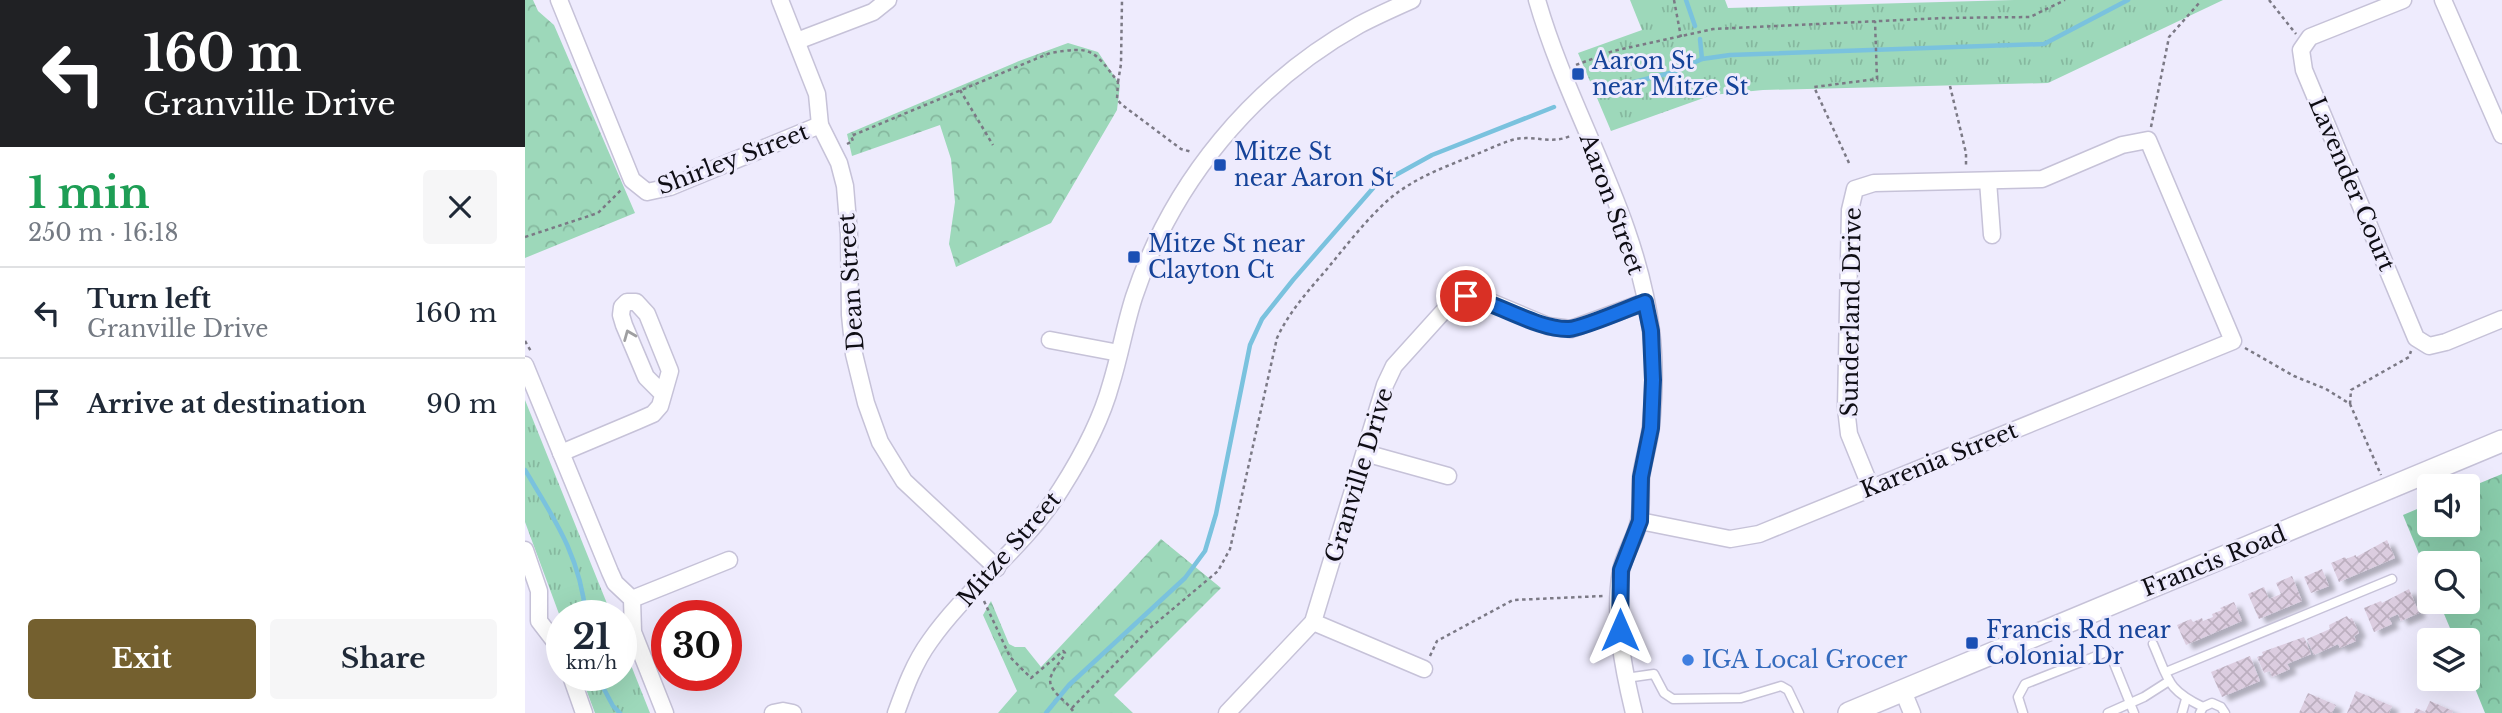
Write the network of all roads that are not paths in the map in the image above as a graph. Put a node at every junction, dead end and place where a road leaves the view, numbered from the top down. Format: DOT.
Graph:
graph roads {
  1 [pos="559,0"];
  2 [pos="780,0"];
  3 [pos="888,0"];
  4 [pos="1412,0"];
  5 [pos="1527,0"];
  6 [pos="1537,0"];
  7 [pos="2403,0"];
  8 [pos="2443,0"];
  9 [pos="1546,32"];
  10 [pos="797,41"];
  11 [pos="820,125"];
  12 [pos="2502,135"];
  13 [pos="1988,181"];
  14 [pos="1992,235"];
  15 [pos="1645,302"];
  16 [pos="2502,319"];
  17 [pos="1050,341"];
  18 [pos="2233,341"];
  19 [pos="1119,353"];
  20 [pos="525,365"];
  21 [pos="663,393"];
  22 [pos="2502,441"];
  23 [pos="561,453"];
  24 [pos="1365,453"];
  25 [pos="1448,476"];
  26 [pos="1871,488"];
  27 [pos="1640,521"];
  28 [pos="525,551"];
  29 [pos="729,560"];
  30 [pos="997,568"];
  31 [pos="2392,579"];
  32 [pos="632,599"];
  33 [pos="1313,622"];
  34 [pos="532,624"];
  35 [pos="546,637"];
  36 [pos="2153,644"];
  37 [pos="1424,668"];
  38 [pos="2167,677"];
  39 [pos="1626,678"];
  40 [pos="577,691"];
  41 [pos="1903,691"];
  42 [pos="2186,699"];
  43 [pos="2132,708"];
  44 [pos="2201,710"];
  45 [pos="585,713"];
  46 [pos="665,713"];
  47 [pos="773,713"];
  48 [pos="793,713"];
  49 [pos="895,713"];
  50 [pos="1227,713"];
  51 [pos="1634,713"];
  52 [pos="1799,713"];
  53 [pos="1849,713"];
  54 [pos="1912,713"];
  55 [pos="2023,713"];
  56 [pos="2108,713"];
  57 [pos="2182,713"];
  58 [pos="2225,713"];
  1 -- 11 [label="street, Shirley Street"];
  2 -- 10 [label="street, Dean Street"];
  3 -- 10 [label="street"];
  4 -- 19 [label="street, Mitze Street"];
  5 -- 9 [label="street, Aaron Street"];
  6 -- 9 [label="street, Aaron Street"];
  7 -- 16 [label="street, Lavender Court"];
  8 -- 12 [label="street"];
  9 -- 15 [label="street, Aaron Street"];
  10 -- 11 [label="street, Dean Street"];
  11 -- 30 [label="street, Dean Street"];
  13 -- 14 [label="street"];
  13 -- 18 [label="street, Sunderland Drive"];
  13 -- 26 [label="street, Sunderland Drive"];
  15 -- 24 [label="street, Granville Drive"];
  15 -- 27 [label="street, Aaron Street"];
  17 -- 19 [label="street"];
  18 -- 26 [label="street, Karenia Street"];
  19 -- 30 [label="street, Mitze Street"];
  20 -- 23 [label="street"];
  21 -- 21 [label="street, one-way"];
  21 -- 23 [label="street"];
  22 -- 41 [label="main road, Francis Road"];
  23 -- 32 [label="street"];
  24 -- 25 [label="street"];
  24 -- 33 [label="street, Granville Drive"];
  26 -- 27 [label="street, Karenia Street"];
  27 -- 39 [label="street, Aaron Street"];
  28 -- 34 [label="street"];
  29 -- 32 [label="street"];
  30 -- 49 [label="street, Mitze Street"];
  31 -- 38 [label="lane"];
  32 -- 46 [label="street"];
  33 -- 37 [label="street"];
  33 -- 50 [label="street, Granville Drive"];
  34 -- 35 [label="street"];
  36 -- 38 [label="lane"];
  38 -- 42 [label="lane"];
  38 -- 43 [label="lane"];
  39 -- 51 [label="street, Aaron Street"];
  39 -- 52 [label="lane"];
  40 -- 45 [label="street"];
  41 -- 53 [label="main road, Francis Road"];
  41 -- 54 [label="street"];
  42 -- 44 [label="lane"];
  42 -- 57 [label="lane"];
  43 -- 55 [label="lane"];
  43 -- 56 [label="lane"];
  44 -- 58 [label="lane"];
  47 -- 48 [label="street"];
}
